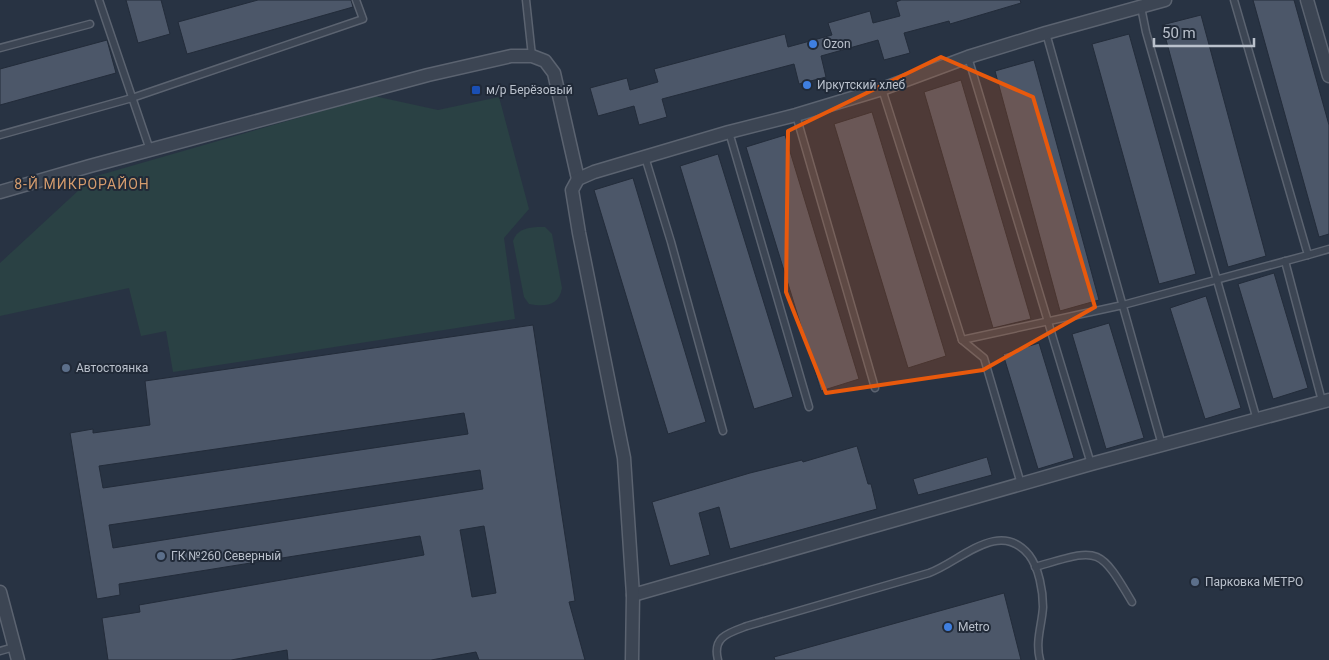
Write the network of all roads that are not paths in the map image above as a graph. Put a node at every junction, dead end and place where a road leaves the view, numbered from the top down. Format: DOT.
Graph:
graph roads {
  1 [pos="99,0"];
  2 [pos="356,0"];
  3 [pos="526,0"];
  4 [pos="1165,0"];
  5 [pos="1234,0"];
  6 [pos="1307,0"];
  7 [pos="1141,7"];
  8 [pos="90,24"];
  9 [pos="1046,33"];
  10 [pos="0,48"];
  11 [pos="532,56"];
  12 [pos="968,57"];
  13 [pos="1329,76"];
  14 [pos="882,88"];
  15 [pos="132,98"];
  16 [pos="796,115"];
  17 [pos="730,132"];
  18 [pos="0,136"];
  19 [pos="150,150"];
  20 [pos="645,157"];
  21 [pos="578,179"];
  22 [pos="0,192"];
  23 [pos="1329,249"];
  24 [pos="1308,254"];
  25 [pos="1285,261"];
  26 [pos="1217,279"];
  27 [pos="1123,305"];
  28 [pos="1048,322"];
  29 [pos="962,340"];
  30 [pos="875,388"];
  31 [pos="1326,400"];
  32 [pos="809,407"];
  33 [pos="1257,420"];
  34 [pos="723,430"];
  35 [pos="1162,445"];
  36 [pos="1091,464"];
  37 [pos="1021,484"];
  38 [pos="1036,567"];
  39 [pos="0,592"];
  40 [pos="634,594"];
  41 [pos="1132,602"];
  42 [pos="14,647"];
  43 [pos="0,651"];
  44 [pos="18,660"];
  45 [pos="632,660"];
  46 [pos="718,660"];
  47 [pos="1040,660"];
  1 -- 15 [label="lane"];
  2 -- 15 [label="lane"];
  3 -- 11 [label="lane"];
  4 -- 7 [label="street"];
  5 -- 24 [label="lane"];
  6 -- 13 [label="street"];
  7 -- 9 [label="street"];
  7 -- 26 [label="lane"];
  8 -- 10 [label="lane"];
  9 -- 12 [label="street"];
  9 -- 27 [label="lane"];
  11 -- 19 [label="street"];
  11 -- 21 [label="street"];
  12 -- 14 [label="street"];
  12 -- 28 [label="lane"];
  14 -- 16 [label="street"];
  14 -- 29 [label="lane"];
  15 -- 18 [label="lane"];
  15 -- 19 [label="lane"];
  16 -- 17 [label="street"];
  16 -- 30 [label="lane"];
  17 -- 20 [label="street"];
  17 -- 32 [label="lane"];
  19 -- 22 [label="street"];
  20 -- 21 [label="street"];
  20 -- 34 [label="lane"];
  21 -- 40 [label="street"];
  23 -- 24 [label="lane"];
  24 -- 25 [label="lane"];
  25 -- 26 [label="lane"];
  25 -- 31 [label="lane"];
  26 -- 27 [label="lane"];
  26 -- 33 [label="lane"];
  27 -- 28 [label="lane"];
  27 -- 35 [label="lane"];
  28 -- 29 [label="lane"];
  28 -- 36 [label="lane"];
  29 -- 37 [label="lane"];
  31 -- 33 [label="street"];
  33 -- 35 [label="street"];
  35 -- 36 [label="street"];
  36 -- 37 [label="street"];
  37 -- 40 [label="street"];
  38 -- 41 [label="lane"];
  38 -- 46 [label="lane"];
  38 -- 47 [label="lane"];
  39 -- 42 [label="street"];
  40 -- 45 [label="street"];
  42 -- 43 [label="lane"];
  42 -- 44 [label="street"];
}
